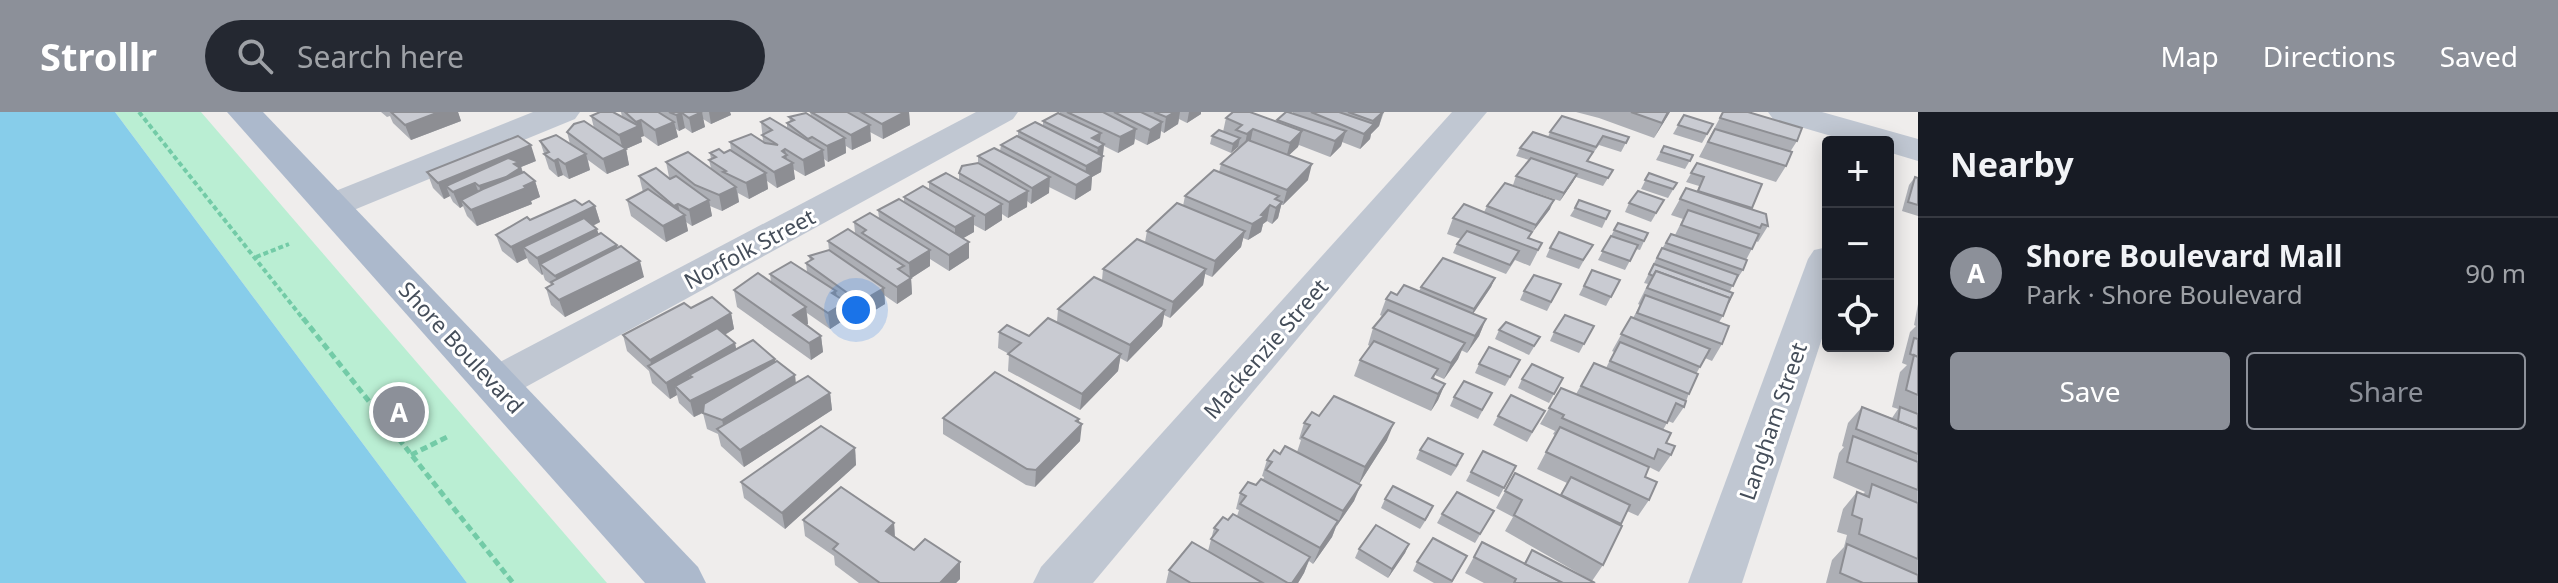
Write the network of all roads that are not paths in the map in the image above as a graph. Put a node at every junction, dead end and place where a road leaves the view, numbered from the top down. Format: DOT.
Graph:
graph roads {
  1 [pos="244,112"];
  2 [pos="563,112"];
  3 [pos="1001,112"];
  4 [pos="1470,112"];
  5 [pos="1785,112"];
  6 [pos="1832,112"];
  7 [pos="1918,127"];
  8 [pos="1870,129"];
  9 [pos="1918,137"];
  10 [pos="1918,150"];
  11 [pos="331,206"];
  12 [pos="1822,276"];
  13 [pos="497,383"];
  14 [pos="679,583"];
  15 [pos="1060,583"];
  16 [pos="1715,583"];
  1 -- 11 [label="main road, Shore Boulevard"];
  2 -- 11 [label="street"];
  3 -- 13 [label="street, Norfolk Street"];
  4 -- 15 [label="street, Mackenzie Street"];
  5 -- 8 [label="street"];
  6 -- 8 [label="street"];
  7 -- 8 [label="street"];
  8 -- 9 [label="street"];
  8 -- 10 [label="street"];
  11 -- 13 [label="main road, Shore Boulevard"];
  12 -- 16 [label="street, Langham Street"];
  13 -- 14 [label="main road, Shore Boulevard"];
}
